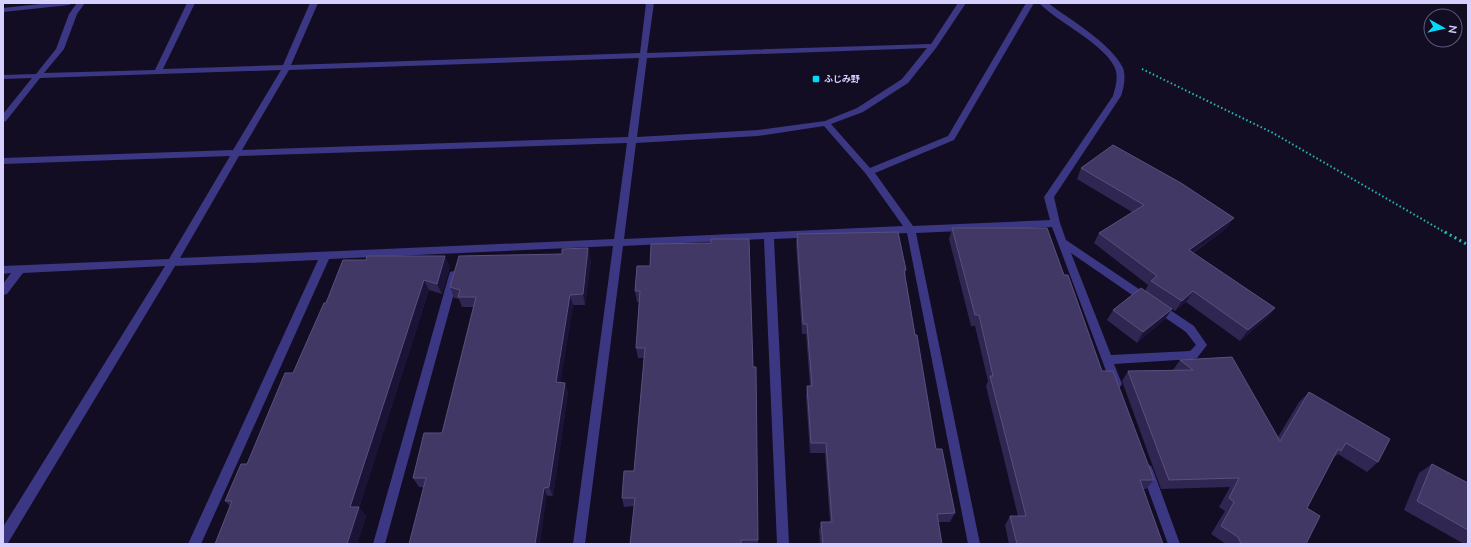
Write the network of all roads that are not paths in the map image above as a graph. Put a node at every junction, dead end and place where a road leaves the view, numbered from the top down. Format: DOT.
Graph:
graph roads {
  1 [pos="69,3"];
  2 [pos="81,3"];
  3 [pos="191,3"];
  4 [pos="314,3"];
  5 [pos="650,3"];
  6 [pos="962,3"];
  7 [pos="1030,3"];
  8 [pos="1043,3"];
  9 [pos="3,10"];
  10 [pos="933,46"];
  11 [pos="643,55"];
  12 [pos="286,68"];
  13 [pos="158,72"];
  14 [pos="40,75"];
  15 [pos="3,77"];
  16 [pos="3,119"];
  17 [pos="826,123"];
  18 [pos="632,140"];
  19 [pos="236,154"];
  20 [pos="3,161"];
  21 [pos="869,172"];
  22 [pos="1055,223"];
  23 [pos="912,230"];
  24 [pos="769,236"];
  25 [pos="618,242"];
  26 [pos="1062,242"];
  27 [pos="325,256"];
  28 [pos="459,258"];
  29 [pos="172,263"];
  30 [pos="20,269"];
  31 [pos="3,270"];
  32 [pos="3,291"];
  33 [pos="1107,360"];
  34 [pos="1120,397"];
  35 [pos="1144,463"];
  36 [pos="3,539"];
  37 [pos="194,544"];
  38 [pos="379,544"];
  39 [pos="580,544"];
  40 [pos="783,544"];
  41 [pos="974,544"];
  42 [pos="1174,544"];
  1 -- 9 [label="street"];
  2 -- 14 [label="street"];
  3 -- 13 [label="street"];
  4 -- 12 [label="street"];
  5 -- 11 [label="street"];
  6 -- 10 [label="street"];
  7 -- 21 [label="street"];
  8 -- 22 [label="street"];
  10 -- 11 [label="street"];
  10 -- 17 [label="street"];
  11 -- 12 [label="street"];
  11 -- 18 [label="street"];
  12 -- 13 [label="street"];
  12 -- 19 [label="street"];
  13 -- 14 [label="street"];
  14 -- 15 [label="street"];
  14 -- 16 [label="street"];
  17 -- 18 [label="street"];
  17 -- 21 [label="street"];
  18 -- 19 [label="street"];
  18 -- 25 [label="street"];
  19 -- 20 [label="street"];
  19 -- 29 [label="street"];
  21 -- 23 [label="street"];
  22 -- 23 [label="street"];
  22 -- 26 [label="street"];
  23 -- 24 [label="street"];
  23 -- 41 [label="street"];
  24 -- 25 [label="street"];
  24 -- 40 [label="street"];
  25 -- 28 [label="street"];
  25 -- 39 [label="street"];
  26 -- 33 [label="street"];
  26 -- 33 [label="street"];
  27 -- 28 [label="street"];
  27 -- 29 [label="street"];
  27 -- 37 [label="street"];
  28 -- 38 [label="street"];
  29 -- 30 [label="street"];
  29 -- 36 [label="street"];
  30 -- 31 [label="street"];
  30 -- 32 [label="street"];
  33 -- 34 [label="street"];
  35 -- 42 [label="street"];
}
